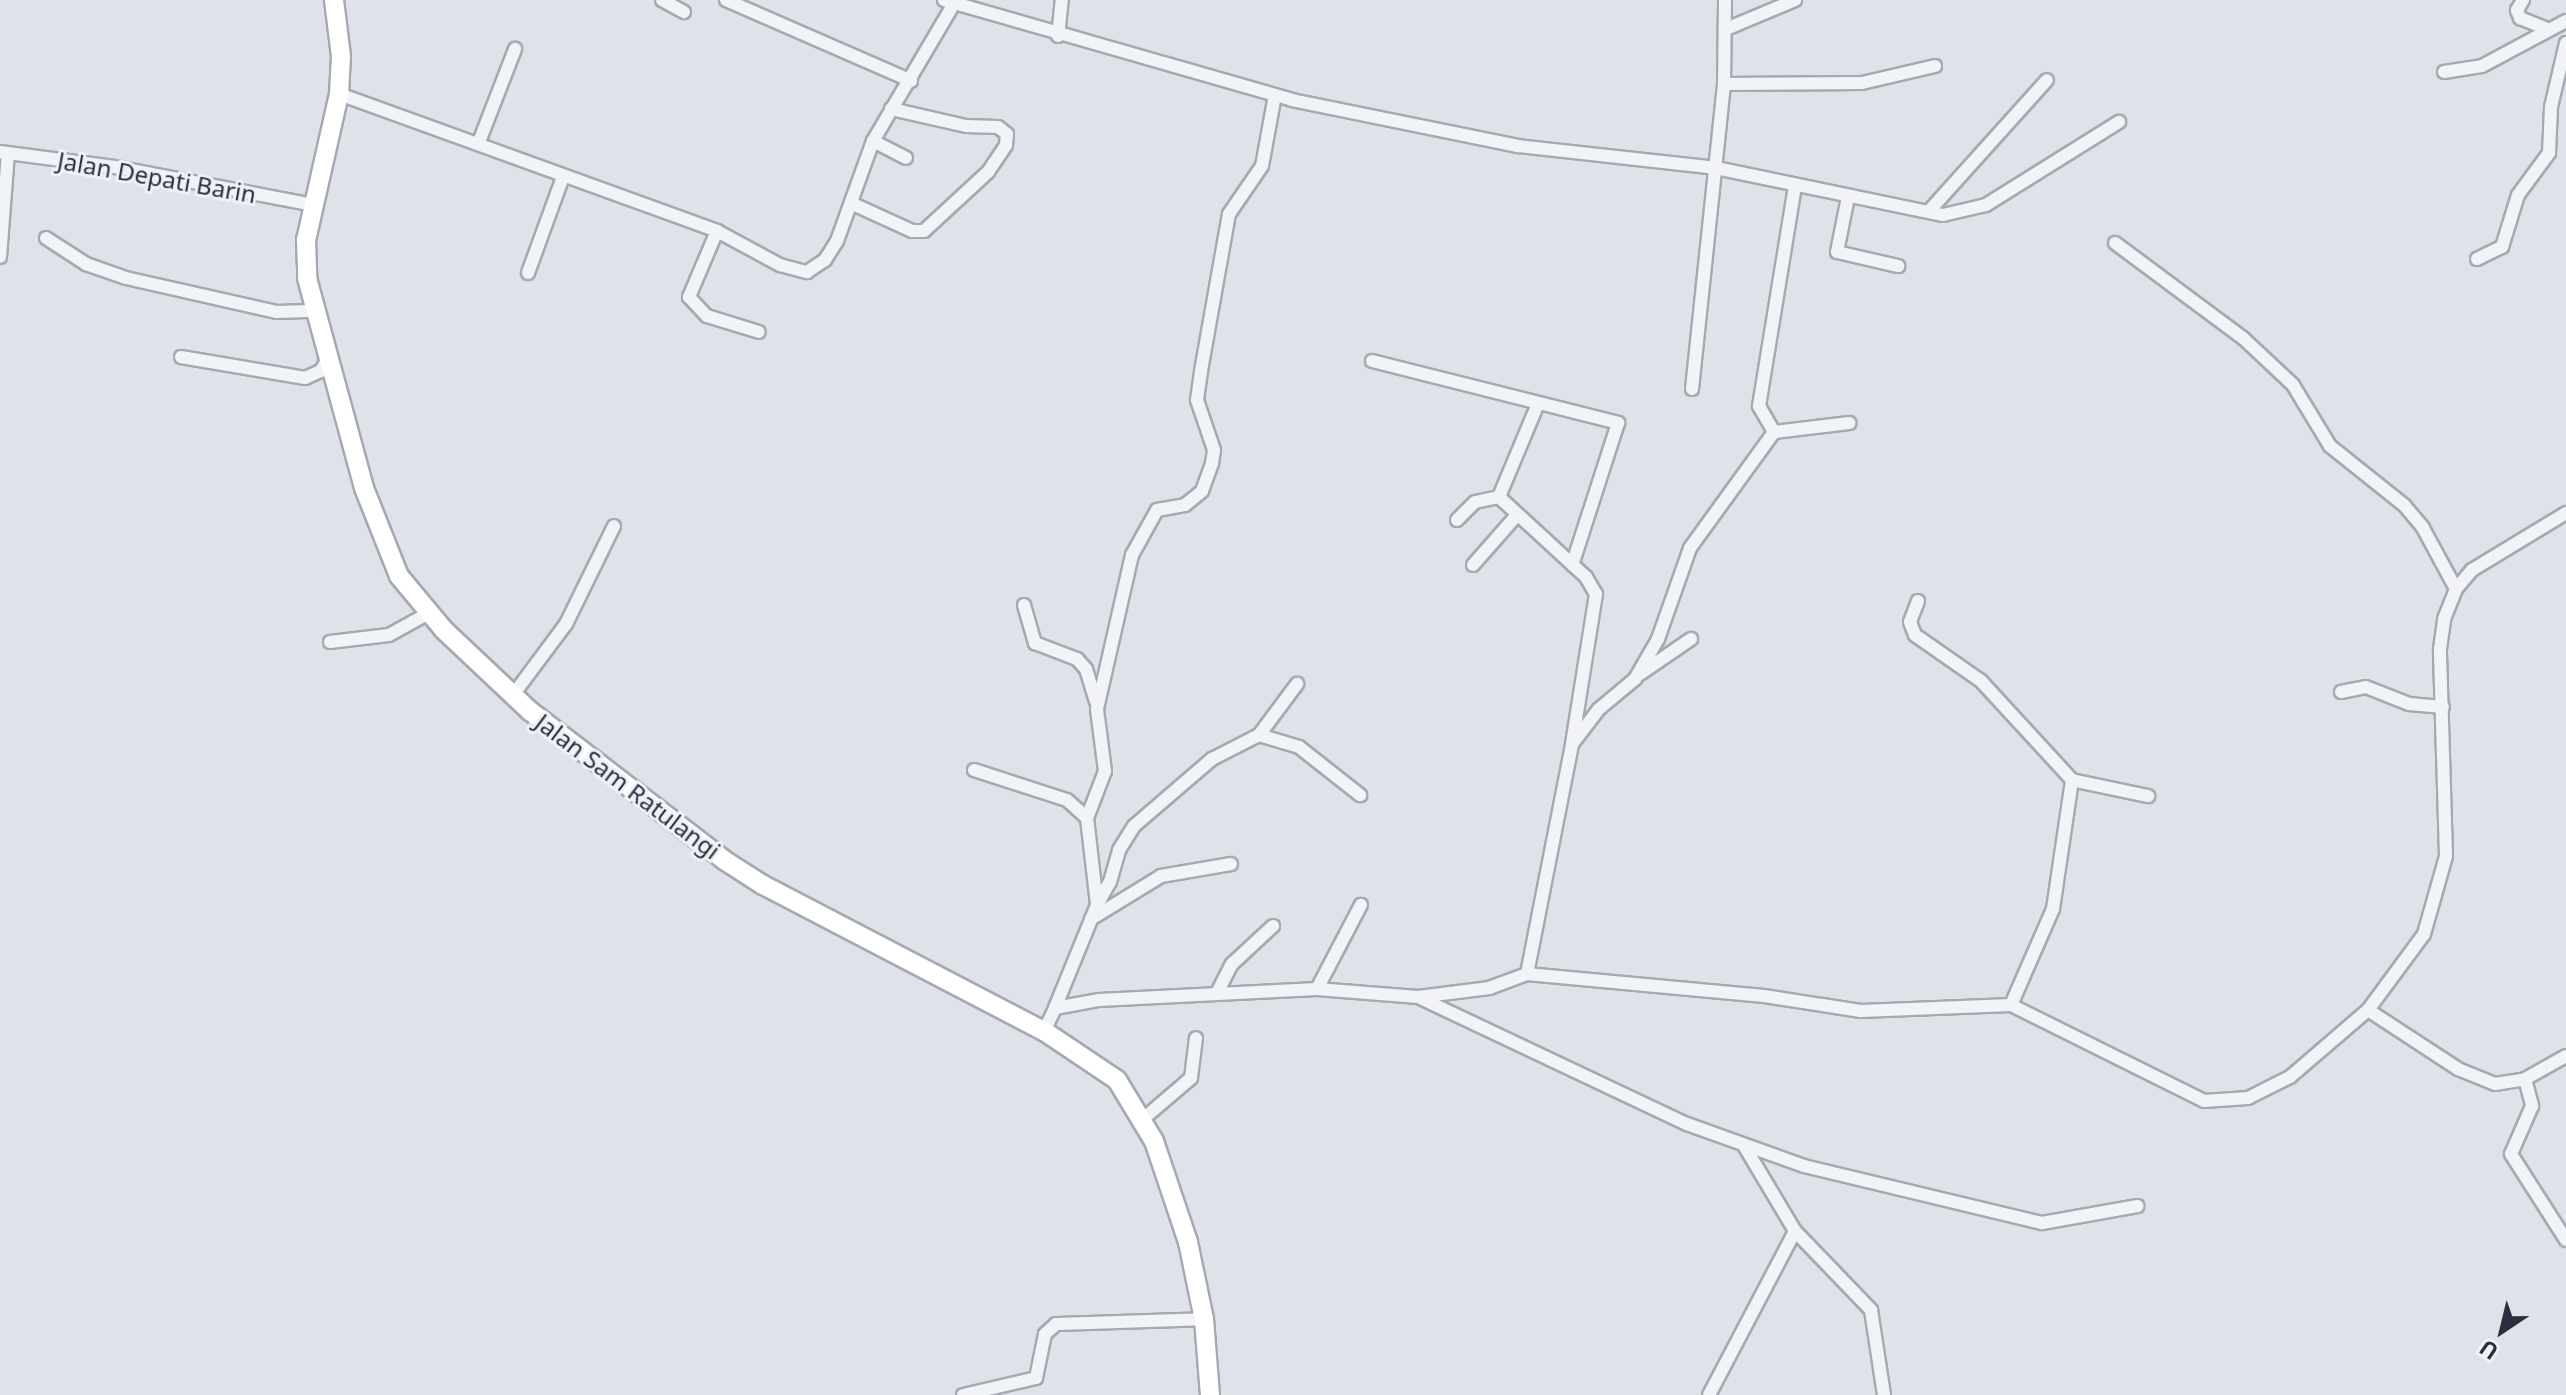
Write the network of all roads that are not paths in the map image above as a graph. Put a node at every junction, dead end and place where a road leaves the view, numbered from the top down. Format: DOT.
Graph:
graph roads {
  1 [pos="334,0"];
  2 [pos="662,0"];
  3 [pos="726,0"];
  4 [pos="1062,0"];
  5 [pos="1725,0"];
  6 [pos="1795,0"];
  7 [pos="2523,0"];
  8 [pos="948,2"];
  9 [pos="684,12"];
  10 [pos="2566,21"];
  11 [pos="1726,29"];
  12 [pos="2547,29"];
  13 [pos="1058,36"];
  14 [pos="2566,43"];
  15 [pos="515,49"];
  16 [pos="1935,66"];
  17 [pos="2444,72"];
  18 [pos="2047,80"];
  19 [pos="911,81"];
  20 [pos="1724,84"];
  21 [pos="339,94"];
  22 [pos="1275,95"];
  23 [pos="891,109"];
  24 [pos="2119,122"];
  25 [pos="873,141"];
  26 [pos="479,142"];
  27 [pos="4,152"];
  28 [pos="906,158"];
  29 [pos="1716,168"];
  30 [pos="563,177"];
  31 [pos="1795,185"];
  32 [pos="1848,197"];
  33 [pos="853,204"];
  34 [pos="314,205"];
  35 [pos="1929,211"];
  36 [pos="717,231"];
  37 [pos="46,238"];
  38 [pos="2115,243"];
  39 [pos="0,257"];
  40 [pos="2477,259"];
  41 [pos="1898,266"];
  42 [pos="528,273"];
  43 [pos="315,311"];
  44 [pos="759,332"];
  45 [pos="181,357"];
  46 [pos="327,360"];
  47 [pos="1372,361"];
  48 [pos="1692,389"];
  49 [pos="1537,406"];
  50 [pos="1849,423"];
  51 [pos="1774,432"];
  52 [pos="1499,497"];
  53 [pos="2566,513"];
  54 [pos="1517,515"];
  55 [pos="1457,520"];
  56 [pos="614,526"];
  57 [pos="1473,565"];
  58 [pos="1572,565"];
  59 [pos="2456,589"];
  60 [pos="1918,601"];
  61 [pos="1024,605"];
  62 [pos="429,613"];
  63 [pos="1691,639"];
  64 [pos="330,642"];
  65 [pos="1635,679"];
  66 [pos="1297,684"];
  67 [pos="2341,692"];
  68 [pos="513,695"];
  69 [pos="2443,707"];
  70 [pos="1097,709"];
  71 [pos="1259,735"];
  72 [pos="1572,744"];
  73 [pos="974,770"];
  74 [pos="2072,780"];
  75 [pos="1360,795"];
  76 [pos="2148,796"];
  77 [pos="1087,818"];
  78 [pos="1231,864"];
  79 [pos="1097,905"];
  80 [pos="1361,905"];
  81 [pos="1088,921"];
  82 [pos="1273,926"];
  83 [pos="1527,974"];
  84 [pos="1317,989"];
  85 [pos="1217,993"];
  86 [pos="1418,997"];
  87 [pos="2011,1005"];
  88 [pos="1055,1008"];
  89 [pos="2368,1010"];
  90 [pos="1044,1031"];
  91 [pos="1196,1038"];
  92 [pos="2566,1056"];
  93 [pos="2525,1079"];
  94 [pos="1143,1119"];
  95 [pos="1745,1147"];
  96 [pos="2137,1206"];
  97 [pos="1795,1231"];
  98 [pos="2566,1240"];
  99 [pos="1204,1319"];
  100 [pos="963,1395"];
  101 [pos="1210,1395"];
  102 [pos="1709,1395"];
  103 [pos="1884,1395"];
  1 -- 21 [label="street, Jalan Sam Ratulangi"];
  2 -- 9 [label="street"];
  3 -- 19 [label="street"];
  4 -- 13 [label="street"];
  5 -- 11 [label="street"];
  6 -- 11 [label="street"];
  7 -- 12 [label="street"];
  8 -- 13 [label="street"];
  8 -- 19 [label="street"];
  10 -- 12 [label="street"];
  11 -- 20 [label="street"];
  12 -- 17 [label="street"];
  13 -- 22 [label="street"];
  14 -- 40 [label="street"];
  15 -- 26 [label="street"];
  16 -- 20 [label="street"];
  18 -- 35 [label="street"];
  19 -- 23 [label="street"];
  20 -- 29 [label="street"];
  21 -- 26 [label="street"];
  21 -- 34 [label="street, Jalan Sam Ratulangi"];
  22 -- 29 [label="street"];
  22 -- 70 [label="street"];
  23 -- 25 [label="street"];
  23 -- 33 [label="street"];
  24 -- 35 [label="street"];
  25 -- 28 [label="street"];
  25 -- 33 [label="street"];
  26 -- 30 [label="street"];
  27 -- 34 [label="street, Jalan Depati Barin"];
  27 -- 39 [label="street"];
  29 -- 31 [label="street"];
  29 -- 48 [label="street"];
  30 -- 36 [label="street"];
  30 -- 42 [label="street"];
  31 -- 32 [label="street"];
  31 -- 51 [label="street"];
  32 -- 35 [label="street"];
  32 -- 41 [label="street"];
  33 -- 36 [label="street"];
  34 -- 43 [label="street, Jalan Sam Ratulangi"];
  36 -- 44 [label="street"];
  37 -- 43 [label="street"];
  38 -- 59 [label="street"];
  43 -- 46 [label="street, Jalan Sam Ratulangi"];
  45 -- 46 [label="street"];
  46 -- 62 [label="street, Jalan Sam Ratulangi"];
  47 -- 49 [label="street"];
  49 -- 52 [label="street"];
  49 -- 58 [label="street"];
  50 -- 51 [label="street"];
  51 -- 65 [label="street"];
  52 -- 54 [label="street"];
  52 -- 55 [label="street"];
  53 -- 59 [label="street"];
  54 -- 57 [label="street"];
  54 -- 58 [label="street"];
  56 -- 68 [label="street"];
  58 -- 72 [label="street"];
  59 -- 69 [label="street"];
  60 -- 74 [label="street"];
  61 -- 70 [label="street"];
  62 -- 64 [label="street"];
  62 -- 68 [label="street, Jalan Sam Ratulangi"];
  63 -- 65 [label="street"];
  65 -- 72 [label="street"];
  66 -- 71 [label="street"];
  67 -- 69 [label="street"];
  68 -- 90 [label="street, Jalan Sam Ratulangi"];
  69 -- 89 [label="street"];
  70 -- 77 [label="street"];
  71 -- 75 [label="street"];
  71 -- 79 [label="street"];
  72 -- 83 [label="street"];
  73 -- 77 [label="street"];
  74 -- 76 [label="street"];
  74 -- 87 [label="street"];
  77 -- 79 [label="street"];
  78 -- 81 [label="street"];
  79 -- 81 [label="street"];
  80 -- 84 [label="street"];
  81 -- 88 [label="street"];
  82 -- 85 [label="street"];
  83 -- 86 [label="street"];
  83 -- 87 [label="street"];
  84 -- 85 [label="street"];
  84 -- 86 [label="street"];
  85 -- 88 [label="street"];
  86 -- 95 [label="street"];
  87 -- 89 [label="street"];
  88 -- 90 [label="street"];
  89 -- 93 [label="street"];
  90 -- 94 [label="street, Jalan Sam Ratulangi"];
  91 -- 94 [label="street"];
  92 -- 93 [label="street"];
  93 -- 98 [label="street"];
  94 -- 99 [label="street, Jalan Sam Ratulangi"];
  95 -- 96 [label="street"];
  95 -- 97 [label="street"];
  97 -- 102 [label="street"];
  97 -- 103 [label="street"];
  99 -- 100 [label="street"];
  99 -- 101 [label="street, Jalan Sam Ratulangi"];
}
